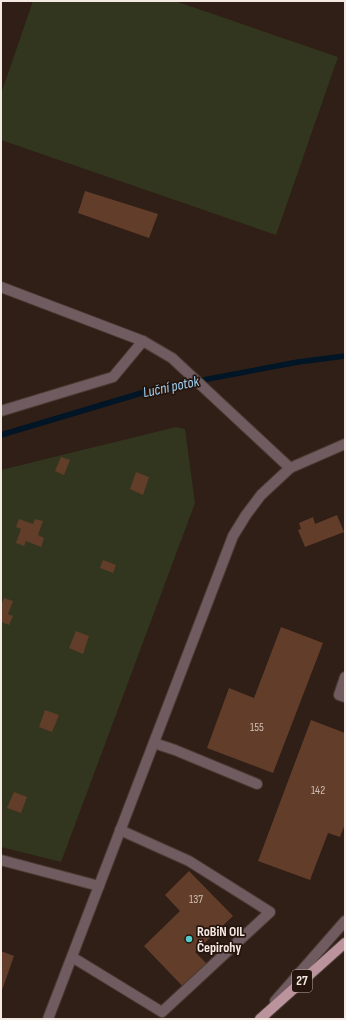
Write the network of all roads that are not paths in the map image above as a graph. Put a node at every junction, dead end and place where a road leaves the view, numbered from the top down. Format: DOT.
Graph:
graph roads {
  1 [pos="1,287"];
  2 [pos="143,341"];
  3 [pos="1,411"];
  4 [pos="345,444"];
  5 [pos="290,468"];
  6 [pos="345,677"];
  7 [pos="345,698"];
  8 [pos="154,743"];
  9 [pos="257,784"];
  10 [pos="120,830"];
  11 [pos="1,860"];
  12 [pos="99,886"];
  13 [pos="345,921"];
  14 [pos="345,943"];
  15 [pos="72,957"];
  16 [pos="48,1019"];
  17 [pos="260,1019"];
  1 -- 2 [label="street"];
  2 -- 3 [label="street"];
  2 -- 5 [label="street"];
  4 -- 5 [label="street"];
  5 -- 8 [label="street"];
  6 -- 7 [label="street"];
  8 -- 9 [label="street"];
  8 -- 10 [label="street"];
  10 -- 12 [label="street"];
  10 -- 15 [label="street"];
  11 -- 12 [label="street"];
  12 -- 15 [label="street"];
  13 -- 17 [label="street"];
  14 -- 17 [label="main road, 27"];
  15 -- 16 [label="street"];
}
